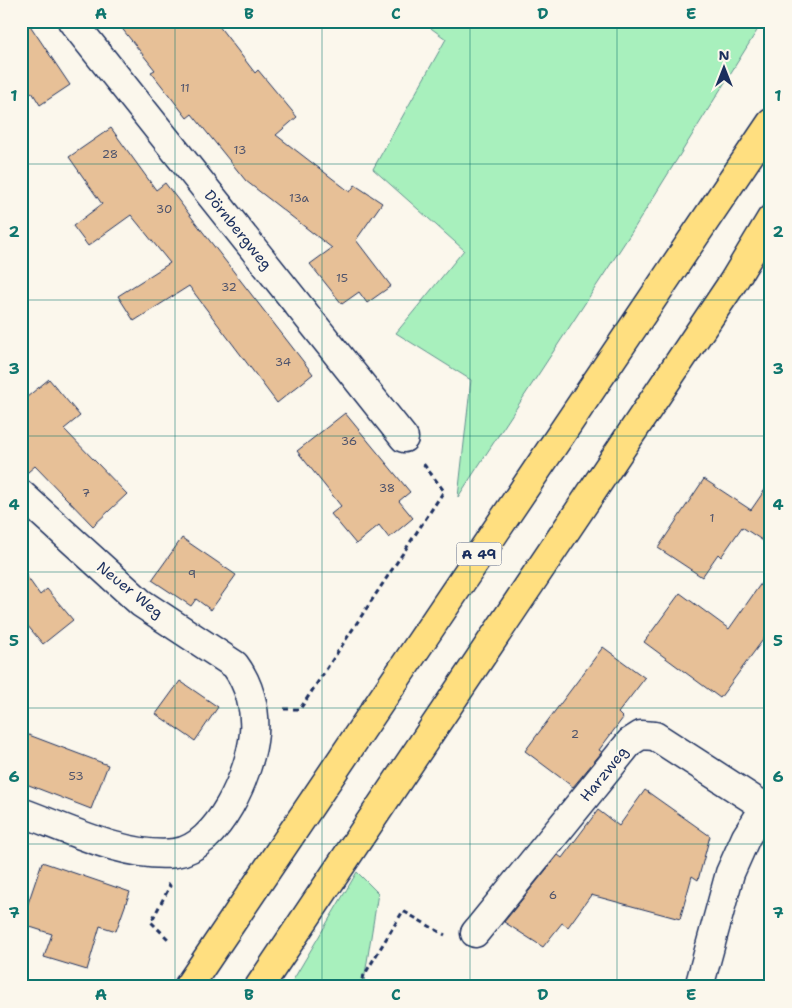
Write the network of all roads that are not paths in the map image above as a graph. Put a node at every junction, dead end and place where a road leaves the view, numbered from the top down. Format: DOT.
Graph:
graph roads {
  1 [pos="72,21"];
  2 [pos="771,123"];
  3 [pos="771,219"];
  4 [pos="404,438"];
  5 [pos="21,494"];
  6 [pos="768,809"];
  7 [pos="21,812"];
  8 [pos="475,933"];
  9 [pos="188,987"];
  10 [pos="259,987"];
  11 [pos="699,987"];
  1 -- 4 [label="street, Dörnbergweg"];
  2 -- 9 [label="highway, A 49"];
  3 -- 10 [label="highway"];
  5 -- 7 [label="street, Neuer Weg"];
  6 -- 8 [label="street, Harzweg"];
  6 -- 11 [label="street"];
}
